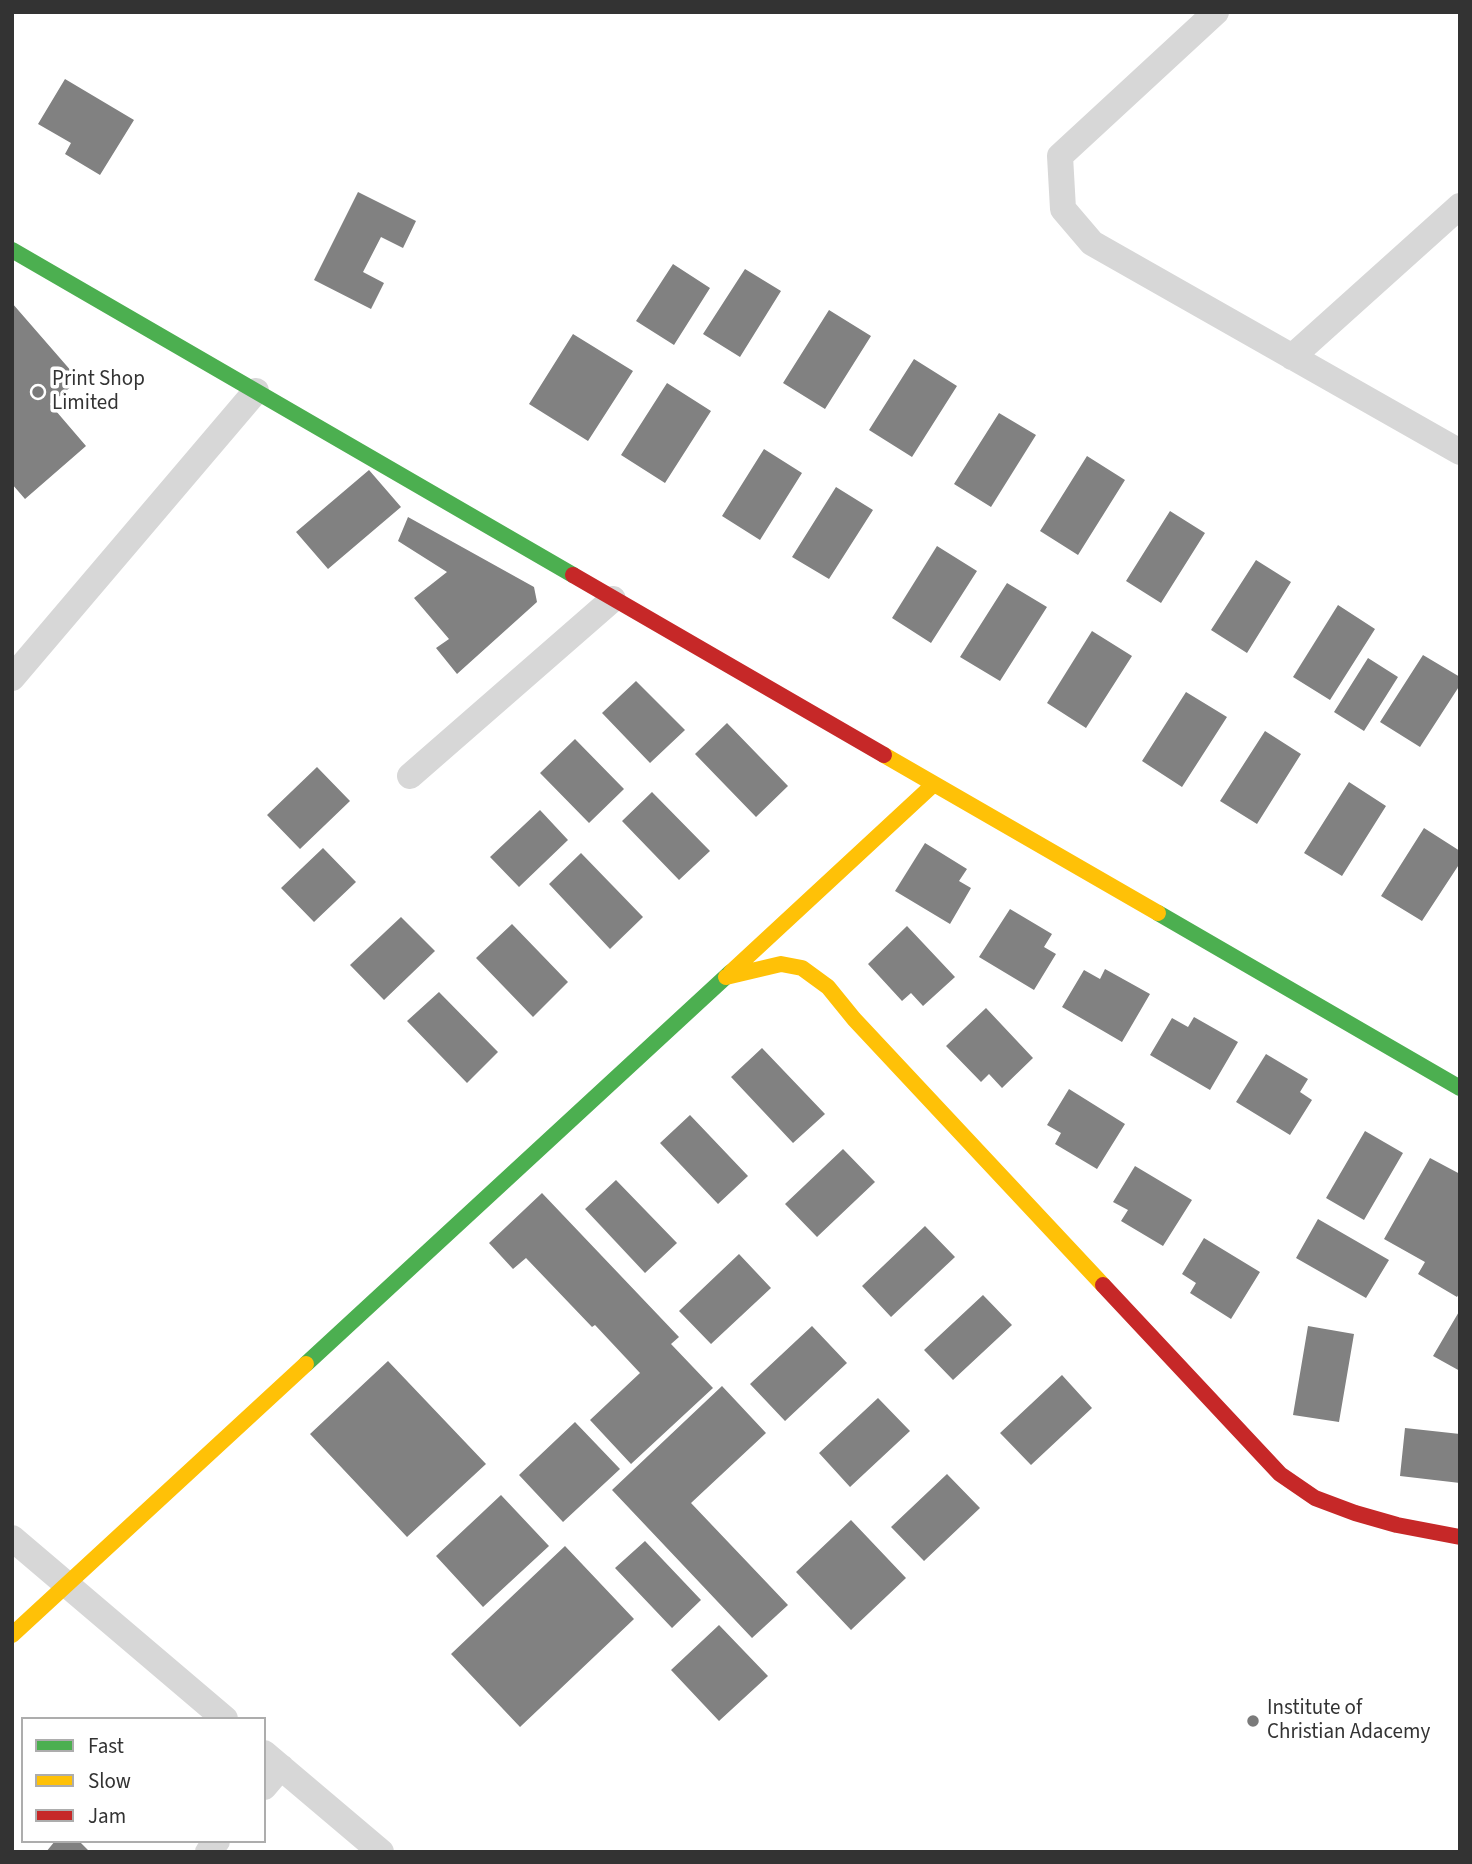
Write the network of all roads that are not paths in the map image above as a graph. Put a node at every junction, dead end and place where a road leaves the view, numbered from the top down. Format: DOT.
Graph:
graph roads {
  1 [pos="1216,12"];
  2 [pos="1460,206"];
  3 [pos="12,250"];
  4 [pos="1292,357"];
  5 [pos="256,391"];
  6 [pos="1460,452"];
  7 [pos="614,598"];
  8 [pos="12,678"];
  9 [pos="410,776"];
  10 [pos="934,784"];
  11 [pos="725,977"];
  12 [pos="1460,1088"];
  13 [pos="1460,1537"];
  14 [pos="12,1538"];
  15 [pos="67,1584"];
  16 [pos="12,1635"];
  17 [pos="223,1717"];
  18 [pos="270,1769"];
  19 [pos="381,1852"];
  1 -- 4 [label="street"];
  2 -- 4 [label="street"];
  3 -- 5 [label="street"];
  4 -- 6 [label="street"];
  5 -- 7 [label="street"];
  5 -- 8 [label="street"];
  7 -- 9 [label="street"];
  7 -- 10 [label="street"];
  10 -- 11 [label="street"];
  10 -- 12 [label="street"];
  11 -- 13 [label="street"];
  11 -- 15 [label="street"];
  14 -- 15 [label="street"];
  15 -- 16 [label="street"];
  15 -- 17 [label="street"];
  18 -- 19 [label="street"];
}
